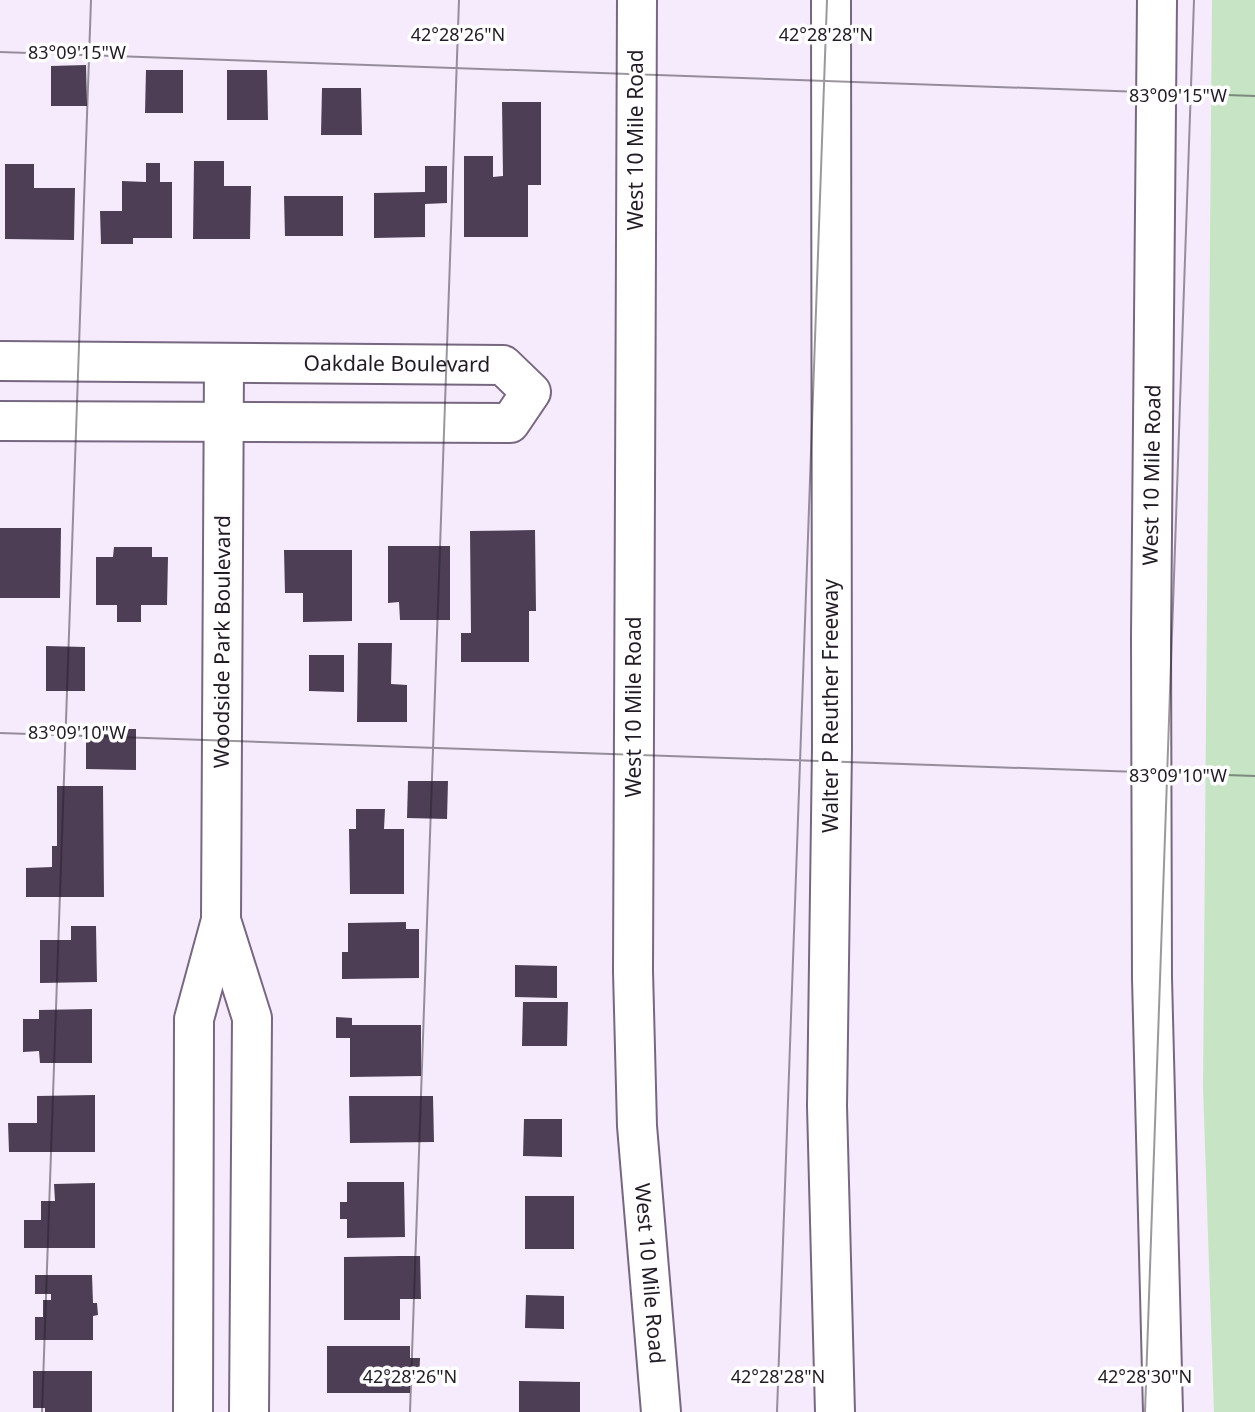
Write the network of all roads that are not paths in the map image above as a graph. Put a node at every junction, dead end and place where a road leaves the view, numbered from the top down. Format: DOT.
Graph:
graph roads {
  1 [pos="637,0"];
  2 [pos="831,0"];
  3 [pos="1157,0"];
  4 [pos="0,360"];
  5 [pos="224,364"];
  6 [pos="0,421"];
  7 [pos="224,421"];
  8 [pos="220,920"];
  9 [pos="193,1257"];
  10 [pos="249,1258"];
  11 [pos="193,1412"];
  12 [pos="249,1412"];
  13 [pos="661,1412"];
  14 [pos="835,1412"];
  15 [pos="1163,1412"];
  1 -- 13 [label="main road, West 10 Mile Road"];
  2 -- 14 [label="main road, Walter P Reuther Freeway"];
  3 -- 15 [label="main road, West 10 Mile Road"];
  4 -- 5 [label="main road, Oakdale Boulevard"];
  5 -- 7 [label="main road, Woodside Park Boulevard"];
  5 -- 7 [label="main road, Oakdale Boulevard"];
  6 -- 7 [label="main road, Oakdale Boulevard"];
  7 -- 8 [label="main road, Woodside Park Boulevard"];
  8 -- 9 [label="main road, Woodside Park Boulevard"];
  8 -- 10 [label="main road, Woodside Park Boulevard"];
  9 -- 10 [label="main road"];
  9 -- 11 [label="main road, Woodside Park Boulevard"];
  10 -- 12 [label="main road, Woodside Park Boulevard"];
}
